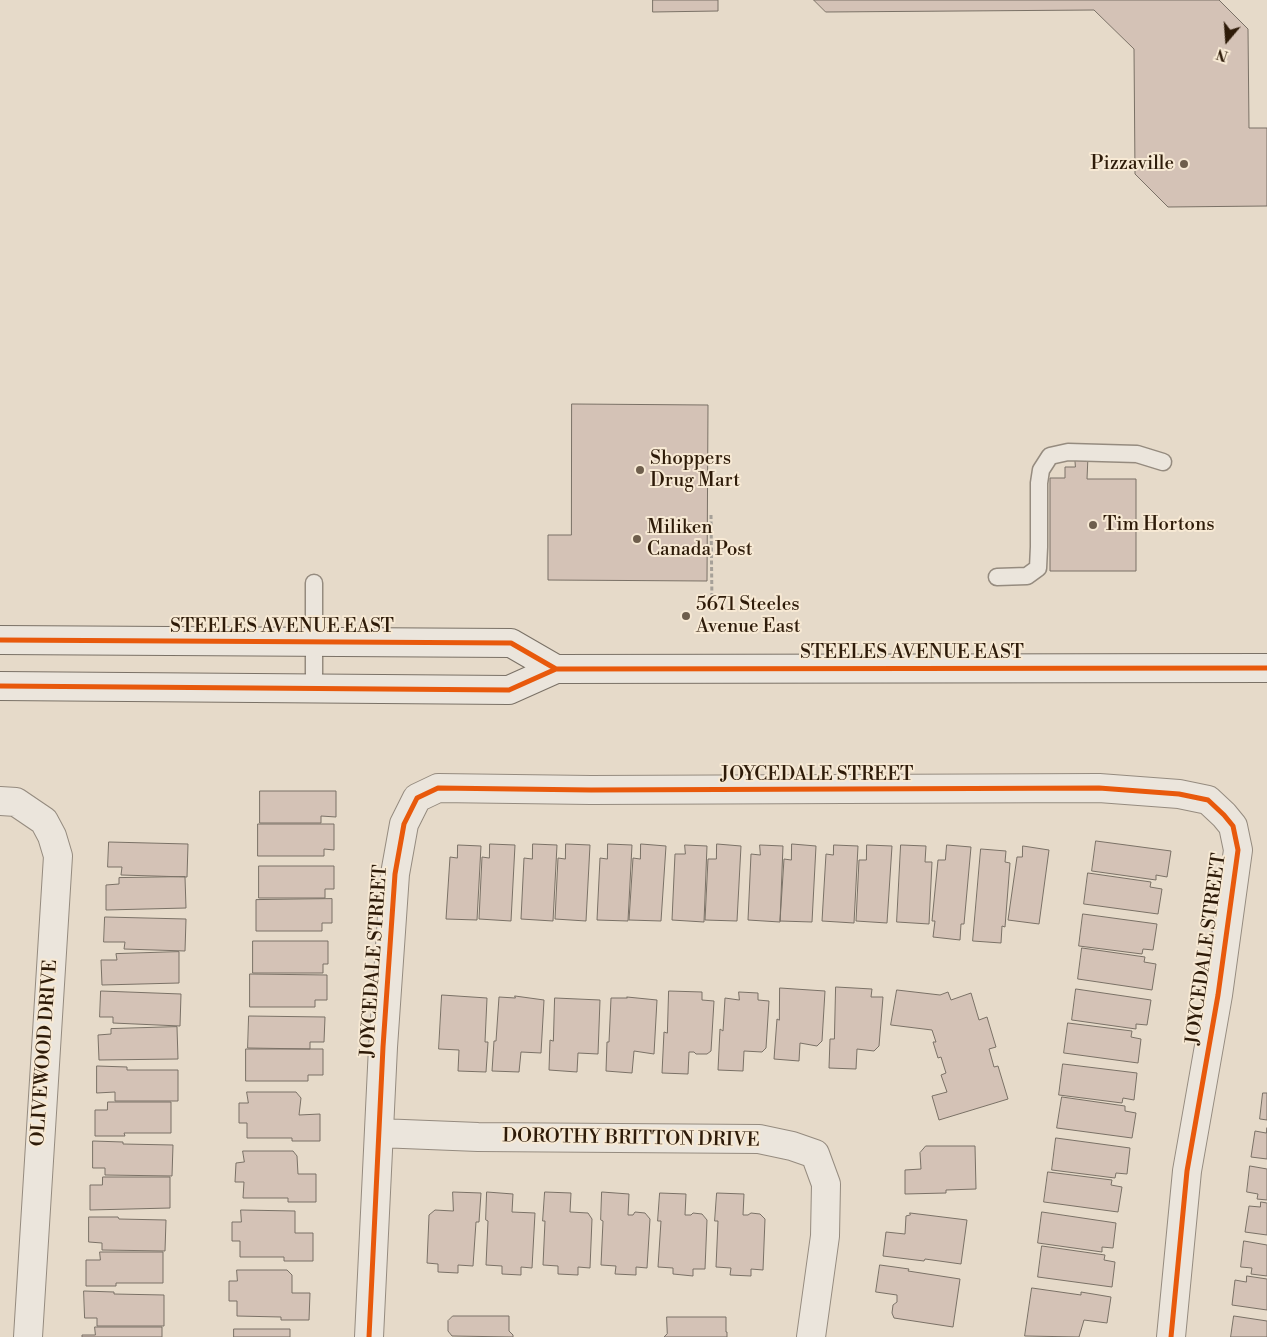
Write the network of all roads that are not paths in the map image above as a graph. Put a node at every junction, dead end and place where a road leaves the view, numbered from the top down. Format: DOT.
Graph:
graph roads {
  1 [pos="1164,462"];
  2 [pos="997,577"];
  3 [pos="314,583"];
  4 [pos="0,640"];
  5 [pos="315,642"];
  6 [pos="1267,668"];
  7 [pos="556,670"];
  8 [pos="0,686"];
  9 [pos="314,688"];
  10 [pos="0,801"];
  11 [pos="379,1133"];
  12 [pos="28,1337"];
  13 [pos="369,1337"];
  14 [pos="811,1337"];
  15 [pos="1171,1337"];
  1 -- 2 [label="lane"];
  3 -- 5 [label="lane"];
  4 -- 5 [label="street, STEELES AVENUE EAST"];
  5 -- 7 [label="street, STEELES AVENUE EAST"];
  5 -- 9 [label="lane"];
  6 -- 7 [label="street, STEELES AVENUE EAST"];
  7 -- 9 [label="street, STEELES AVENUE EAST"];
  8 -- 9 [label="street, STEELES AVENUE EAST"];
  10 -- 12 [label="street, OLIVEWOOD DRIVE"];
  11 -- 13 [label="street, JOYCEDALE STREET"];
  11 -- 14 [label="street, DOROTHY BRITTON DRIVE"];
  11 -- 15 [label="street, JOYCEDALE STREET"];
}
